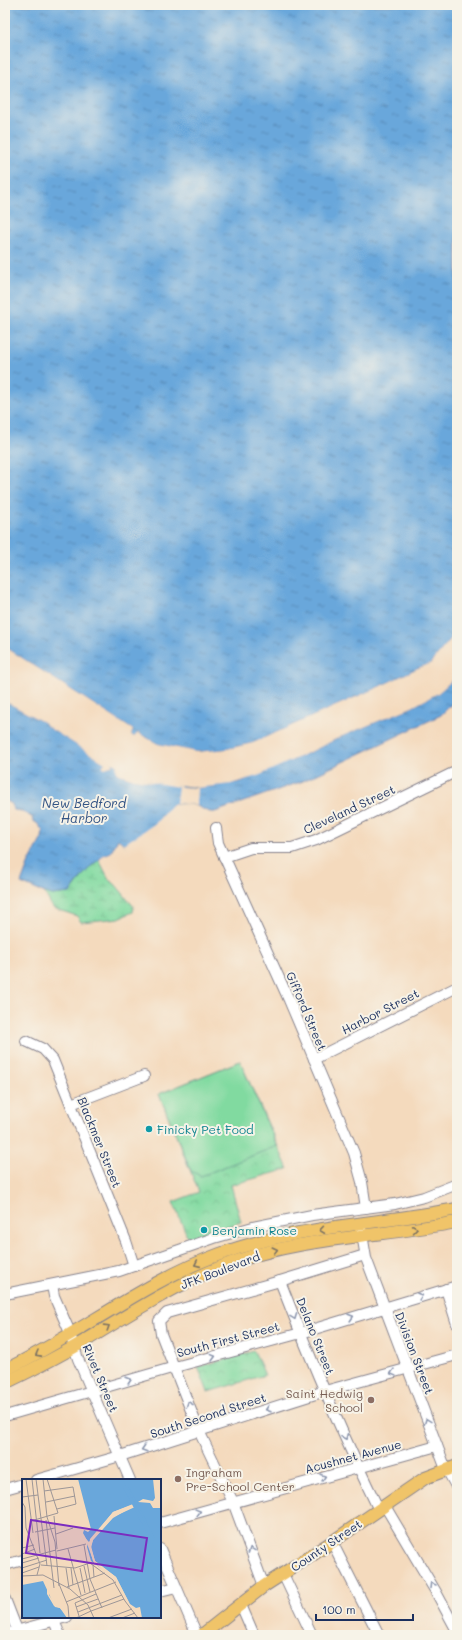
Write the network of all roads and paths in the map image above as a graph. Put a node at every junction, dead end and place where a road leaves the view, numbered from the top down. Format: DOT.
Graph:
graph roads {
  1 [pos="457,771"];
  2 [pos="216,828"];
  3 [pos="224,857"];
  4 [pos="457,987"];
  5 [pos="26,1041"];
  6 [pos="314,1059"];
  7 [pos="144,1076"];
  8 [pos="71,1104"];
  9 [pos="457,1184"];
  10 [pos="366,1208"];
  11 [pos="457,1209"];
  12 [pos="457,1222"];
  13 [pos="360,1224"];
  14 [pos="362,1237"];
  15 [pos="364,1255"];
  16 [pos="134,1266"];
  17 [pos="280,1281"];
  18 [pos="52,1284"];
  19 [pos="457,1286"];
  20 [pos="446,1289"];
  21 [pos="5,1294"];
  22 [pos="384,1308"];
  23 [pos="457,1324"];
  24 [pos="301,1333"];
  25 [pos="72,1342"];
  26 [pos="457,1354"];
  27 [pos="175,1367"];
  28 [pos="408,1369"];
  29 [pos="5,1370"];
  30 [pos="5,1383"];
  31 [pos="325,1391"];
  32 [pos="92,1392"];
  33 [pos="5,1416"];
  34 [pos="199,1431"];
  35 [pos="437,1446"];
  36 [pos="120,1456"];
  37 [pos="359,1468"];
  38 [pos="452,1468"];
  39 [pos="40,1479"];
  40 [pos="130,1479"];
  41 [pos="22,1484"];
  42 [pos="457,1488"];
  43 [pos="5,1489"];
  44 [pos="233,1502"];
  45 [pos="382,1508"];
  46 [pos="161,1523"];
  47 [pos="332,1542"];
  48 [pos="161,1551"];
  49 [pos="22,1560"];
  50 [pos="5,1565"];
  51 [pos="283,1574"];
  52 [pos="176,1586"];
  53 [pos="264,1586"];
  54 [pos="161,1591"];
  55 [pos="5,1599"];
  56 [pos="241,1605"];
  57 [pos="64,1618"];
  58 [pos="54,1621"];
  59 [pos="17,1630"];
  60 [pos="457,1631"];
  61 [pos="5,1634"];
  62 [pos="60,1635"];
  63 [pos="197,1635"];
  64 [pos="202,1635"];
  65 [pos="254,1635"];
  66 [pos="312,1635"];
  67 [pos="379,1635"];
  1 -- 3 [label="street, Cleveland Street"];
  2 -- 3 [label="street, Gifford Street"];
  3 -- 6 [label="street, Gifford Street"];
  4 -- 6 [label="street, Harbor Street"];
  5 -- 8 [label="street, Blackmer Street"];
  6 -- 10 [label="street, Gifford Street"];
  7 -- 8 [label="street"];
  8 -- 16 [label="street, Blackmer Street"];
  9 -- 10 [label="street"];
  10 -- 16 [label="street"];
  11 -- 13 [label="main road, JFK Boulevard"];
  14 -- 12 [label="main road, JFK Boulevard, one-way"];
  13 -- 14 [label="street, Division Street"];
  13 -- 25 [label="main road, JFK Boulevard, one-way"];
  14 -- 15 [label="street, Division Street"];
  25 -- 14 [label="main road, JFK Boulevard, one-way"];
  15 -- 17 [label="street"];
  15 -- 22 [label="street, Division Street"];
  16 -- 18 [label="street"];
  17 -- 24 [label="street, Delano Street, one-way"];
  17 -- 27 [label="street"];
  18 -- 21 [label="street"];
  18 -- 25 [label="street, Rivet Street"];
  19 -- 20 [label="street, South First Street"];
  22 -- 20 [label="street, South First Street, one-way"];
  20 -- 23 [label="street"];
  24 -- 22 [label="street, South First Street, one-way"];
  22 -- 28 [label="street, Division Street"];
  27 -- 24 [label="street, South First Street, one-way"];
  24 -- 31 [label="street, Delano Street"];
  25 -- 29 [label="main road, JFK Boulevard, one-way"];
  25 -- 30 [label="main road, JFK Boulevard"];
  25 -- 32 [label="street, Rivet Street"];
  26 -- 28 [label="street, South Second Street"];
  32 -- 27 [label="street, South First Street, one-way"];
  34 -- 27 [label="street, one-way"];
  28 -- 31 [label="street, South Second Street, one-way"];
  35 -- 28 [label="street, Division Street, one-way"];
  31 -- 34 [label="street, South Second Street, one-way"];
  31 -- 37 [label="street, Delano Street, one-way"];
  32 -- 33 [label="street, South First Street"];
  32 -- 36 [label="street, Rivet Street"];
  34 -- 36 [label="street, South Second Street, one-way"];
  34 -- 44 [label="street"];
  35 -- 37 [label="street, Acushnet Avenue"];
  35 -- 38 [label="street, Division Street"];
  36 -- 39 [label="street, South Second Street"];
  36 -- 40 [label="street, Rivet Street"];
  44 -- 37 [label="street, Acushnet Avenue, one-way"];
  37 -- 45 [label="street, Delano Street"];
  38 -- 42 [label="street, Division Street"];
  38 -- 45 [label="main road, County Street"];
  41 -- 43 [label="street"];
  46 -- 44 [label="street, Acushnet Avenue, one-way"];
  53 -- 44 [label="street, one-way"];
  45 -- 47 [label="main road, County Street"];
  60 -- 45 [label="street, Delano Street, one-way"];
  47 -- 51 [label="main road, County Street"];
  47 -- 67 [label="street"];
  48 -- 52 [label="street"];
  49 -- 50 [label="street"];
  51 -- 53 [label="main road, County Street"];
  51 -- 66 [label="street"];
  52 -- 54 [label="street"];
  52 -- 63 [label="street"];
  53 -- 56 [label="main road, County Street"];
  55 -- 59 [label="street"];
  56 -- 64 [label="main road, County Street"];
  56 -- 65 [label="street"];
  57 -- 58 [label="street"];
  58 -- 59 [label="street"];
  58 -- 62 [label="street"];
  59 -- 61 [label="street"];
}
